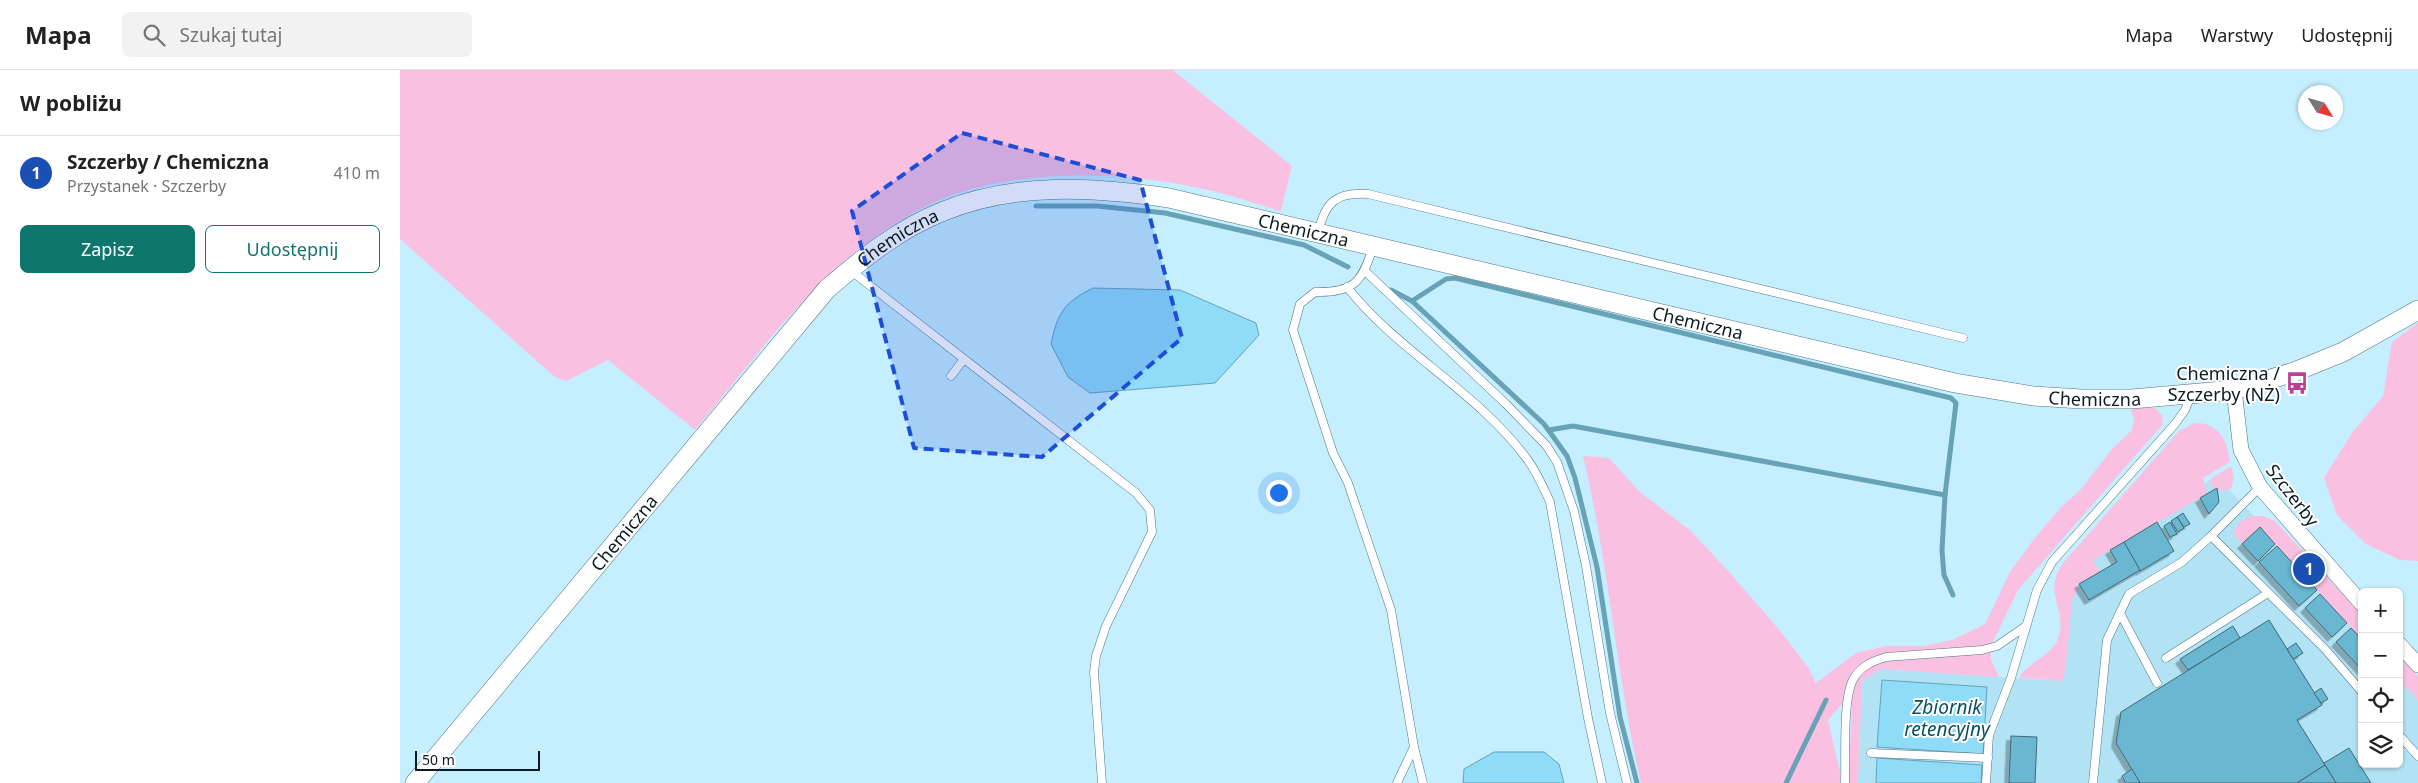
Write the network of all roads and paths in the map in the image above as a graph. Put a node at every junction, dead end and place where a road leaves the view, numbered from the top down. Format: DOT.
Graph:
graph roads {
  1 [pos="1318,233"];
  2 [pos="1374,246"];
  3 [pos="850,270"];
  4 [pos="1366,272"];
  5 [pos="1347,288"];
  6 [pos="2418,310"];
  7 [pos="1963,338"];
  8 [pos="964,359"];
  9 [pos="951,376"];
  10 [pos="2234,390"];
  11 [pos="2192,393"];
  12 [pos="2260,487"];
  13 [pos="2211,536"];
  14 [pos="2268,593"];
  15 [pos="2358,599"];
  16 [pos="2120,613"];
  17 [pos="2026,626"];
  18 [pos="2403,648"];
  19 [pos="2166,658"];
  20 [pos="2418,665"];
  21 [pos="2157,683"];
  22 [pos="2358,687"];
  23 [pos="2403,739"];
  24 [pos="1414,747"];
  25 [pos="1871,752"];
  26 [pos="2418,756"];
  27 [pos="1988,758"];
  28 [pos="415,783"];
  29 [pos="1102,783"];
  30 [pos="1397,783"];
  31 [pos="1423,783"];
  32 [pos="1602,783"];
  33 [pos="1627,783"];
  34 [pos="1845,783"];
  35 [pos="1986,783"];
  36 [pos="2093,783"];
  1 -- 2 [label="street, Chemiczna"];
  1 -- 3 [label="street, Chemiczna"];
  1 -- 7 [label="lane"];
  2 -- 4 [label="lane"];
  2 -- 11 [label="street, Chemiczna"];
  3 -- 8 [label="lane"];
  3 -- 28 [label="street, Chemiczna"];
  4 -- 5 [label="lane"];
  4 -- 33 [label="lane"];
  5 -- 24 [label="lane"];
  5 -- 32 [label="lane"];
  6 -- 10 [label="street, Chemiczna"];
  8 -- 9 [label="lane"];
  8 -- 29 [label="lane"];
  10 -- 11 [label="street, Chemiczna"];
  10 -- 12 [label="street, Szczerby"];
  11 -- 17 [label="lane"];
  12 -- 13 [label="lane"];
  12 -- 15 [label="street, Szczerby"];
  13 -- 14 [label="lane"];
  13 -- 16 [label="lane"];
  14 -- 19 [label="lane"];
  14 -- 22 [label="lane"];
  16 -- 21 [label="lane"];
  16 -- 36 [label="lane"];
  17 -- 27 [label="lane"];
  17 -- 34 [label="lane"];
  18 -- 20 [label="street"];
  23 -- 26 [label="lane"];
  24 -- 30 [label="lane"];
  24 -- 31 [label="lane"];
  25 -- 27 [label="lane"];
  27 -- 35 [label="lane"];
}
